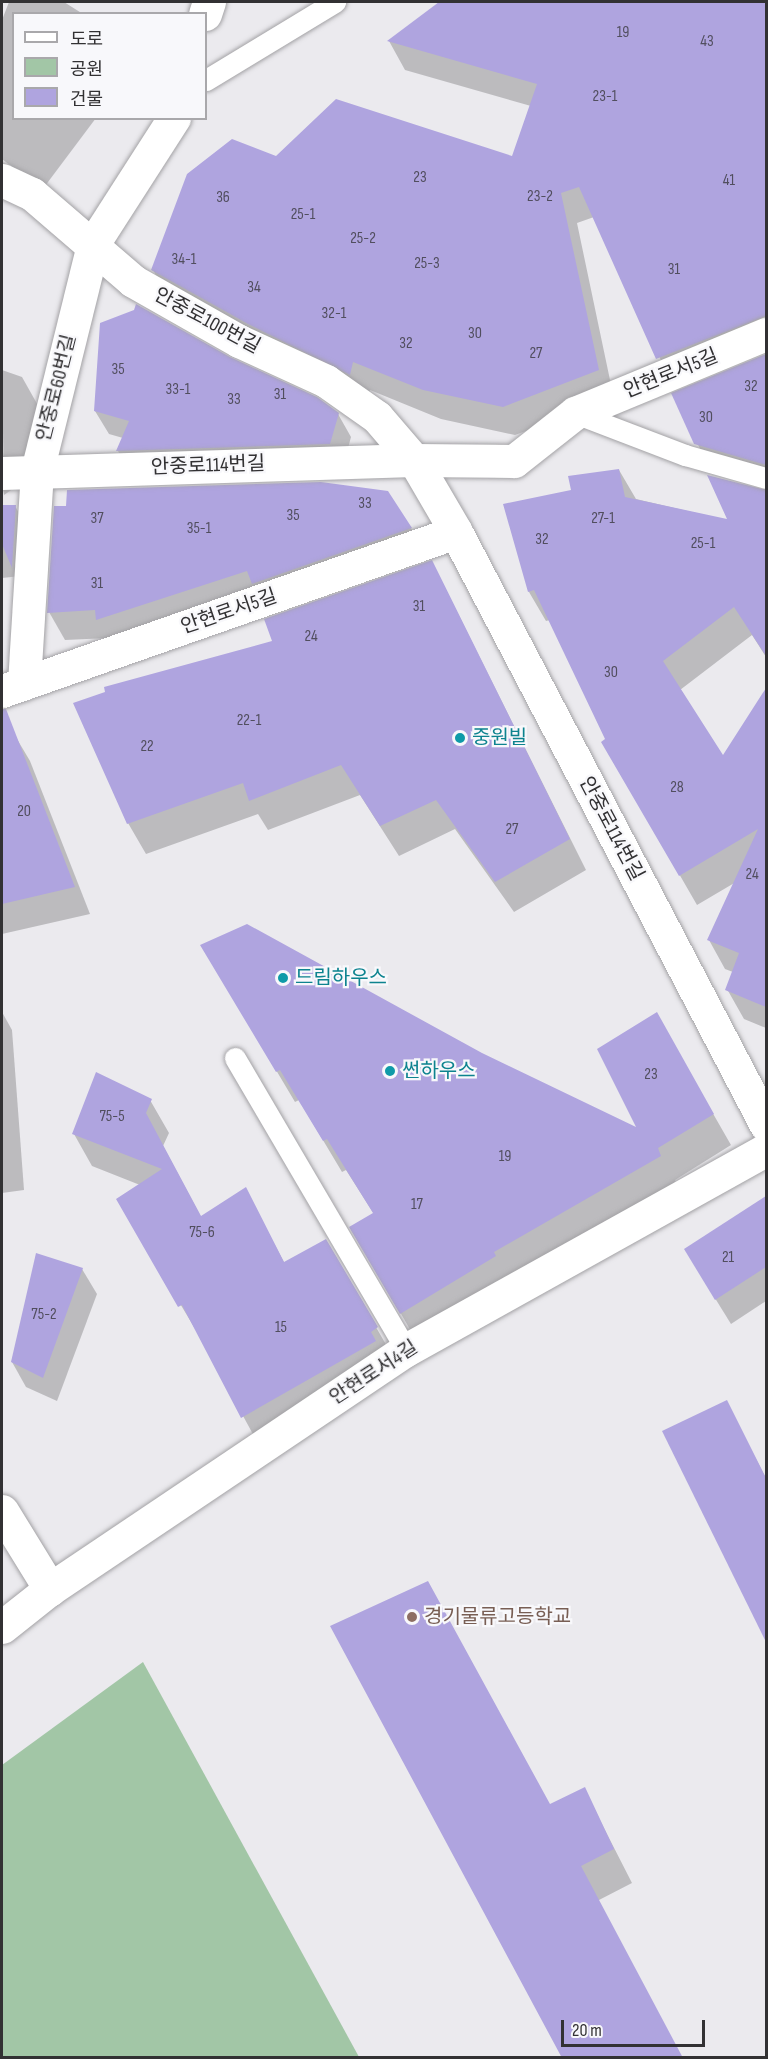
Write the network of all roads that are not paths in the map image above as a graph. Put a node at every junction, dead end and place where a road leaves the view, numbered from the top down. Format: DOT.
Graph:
graph roads {
  1 [pos="335,2"];
  2 [pos="207,79"];
  3 [pos="173,120"];
  4 [pos="2,180"];
  5 [pos="93,244"];
  6 [pos="766,334"];
  7 [pos="575,413"];
  8 [pos="414,460"];
  9 [pos="37,471"];
  10 [pos="2,473"];
  11 [pos="766,478"];
  12 [pos="456,532"];
  13 [pos="13,687"];
  14 [pos="235,1058"];
  15 [pos="766,1125"];
  16 [pos="766,1149"];
  17 [pos="405,1350"];
  18 [pos="2,1511"];
  19 [pos="50,1589"];
  20 [pos="2,1627"];
  1 -- 2 [label="lane"];
  3 -- 5 [label="street, 안중로60번길"];
  4 -- 5 [label="street, 안중로100번길"];
  5 -- 8 [label="street, 안중로100번길"];
  5 -- 9 [label="street, 안중로60번길"];
  6 -- 7 [label="street, 안현로서5길"];
  7 -- 8 [label="street, 안현로서5길"];
  7 -- 11 [label="lane"];
  8 -- 9 [label="street, 안중로114번길"];
  8 -- 12 [label="street, 안중로100번길"];
  9 -- 10 [label="street, 안중로114번길"];
  9 -- 13 [label="street, 안중로60번길"];
  12 -- 13 [label="street, 안현로서5길"];
  12 -- 15 [label="street, 안중로114번길"];
  14 -- 17 [label="lane"];
  16 -- 17 [label="street, 안현로서4길"];
  17 -- 19 [label="street, 안현로서4길"];
  18 -- 19 [label="street"];
  19 -- 20 [label="street, 안현로서4길"];
}
